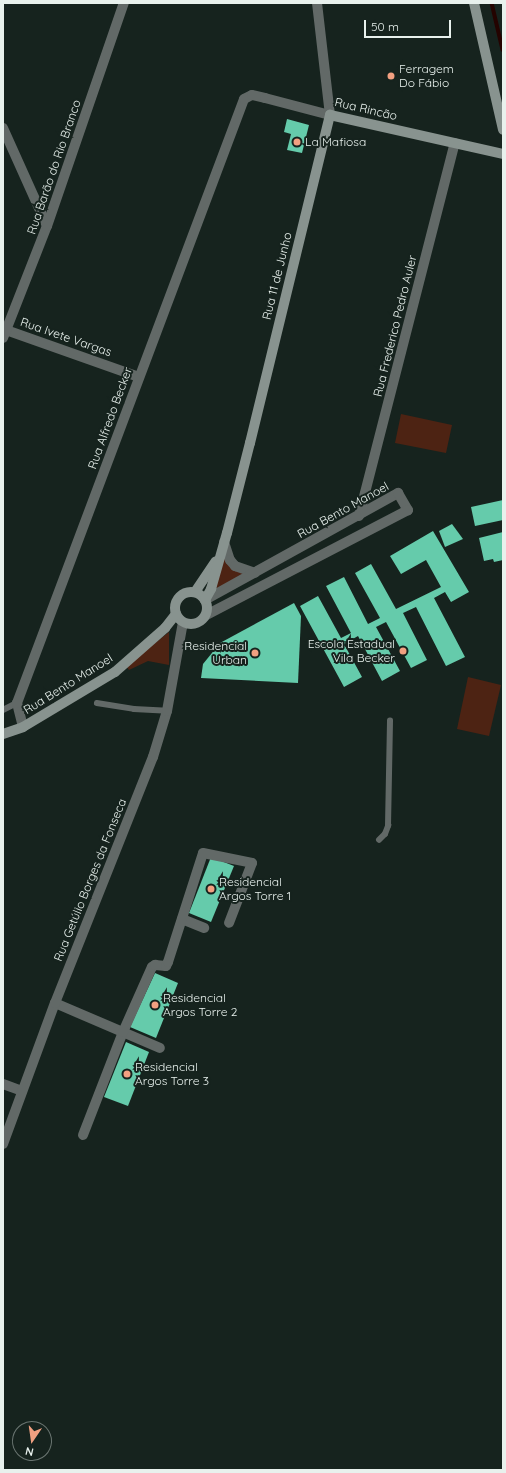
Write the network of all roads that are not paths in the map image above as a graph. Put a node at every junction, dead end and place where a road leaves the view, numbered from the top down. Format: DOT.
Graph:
graph roads {
  1 [pos="124,3"];
  2 [pos="317,3"];
  3 [pos="474,3"];
  4 [pos="330,115"];
  5 [pos="236,119"];
  6 [pos="3,128"];
  7 [pos="503,130"];
  8 [pos="455,143"];
  9 [pos="503,154"];
  10 [pos="47,226"];
  11 [pos="5,334"];
  12 [pos="139,376"];
  13 [pos="359,516"];
  14 [pos="224,542"];
  15 [pos="221,553"];
  16 [pos="255,573"];
  17 [pos="195,592"];
  18 [pos="205,600"];
  19 [pos="176,614"];
  20 [pos="206,615"];
  21 [pos="184,622"];
  22 [pos="16,703"];
  23 [pos="98,703"];
  24 [pos="3,710"];
  25 [pos="167,711"];
  26 [pos="390,720"];
  27 [pos="24,727"];
  28 [pos="3,734"];
  29 [pos="379,840"];
  30 [pos="182,919"];
  31 [pos="229,923"];
  32 [pos="204,928"];
  33 [pos="55,1003"];
  34 [pos="123,1032"];
  35 [pos="160,1048"];
  36 [pos="3,1084"];
  37 [pos="22,1091"];
  38 [pos="83,1134"];
  39 [pos="3,1144"];
  1 -- 10 [label="street, Rua Barão do Rio Branco"];
  2 -- 4 [label="street, Rua 11 de Junho"];
  3 -- 7 [label="main road"];
  4 -- 5 [label="street, Rua Rincão"];
  4 -- 8 [label="main road, Rua Rincão"];
  4 -- 14 [label="main road, Rua 11 de Junho"];
  5 -- 12 [label="street, Rua Alfredo Becker"];
  6 -- 10 [label="street"];
  8 -- 9 [label="main road, Rua Rincão"];
  8 -- 13 [label="street, Rua Frederico Pedro Auler"];
  10 -- 11 [label="street, Rua Barão do Rio Branco"];
  11 -- 12 [label="street, Rua Ivete Vargas"];
  12 -- 22 [label="street, Rua Alfredo Becker"];
  13 -- 16 [label="street, Rua Bento Manoel"];
  13 -- 20 [label="street, Rua Bento Manoel"];
  14 -- 15 [label="main road, Rua 11 de Junho"];
  14 -- 16 [label="street"];
  15 -- 17 [label="main road, Rua 11 de Junho"];
  15 -- 18 [label="main road, Rua 11 de Junho"];
  16 -- 18 [label="street, Rua Bento Manoel"];
  17 -- 18 [label="main road"];
  17 -- 19 [label="main road"];
  18 -- 20 [label="main road"];
  19 -- 21 [label="main road"];
  19 -- 27 [label="main road, Rua Bento Manoel"];
  20 -- 21 [label="main road"];
  21 -- 25 [label="street, Rua Getúlio Borges da Fonseca"];
  22 -- 24 [label="lane"];
  22 -- 27 [label="street"];
  23 -- 25 [label="lane"];
  25 -- 33 [label="street, Rua Getúlio Borges da Fonseca"];
  26 -- 29 [label="lane"];
  27 -- 28 [label="main road, Rua Bento Manoel"];
  30 -- 31 [label="street"];
  30 -- 32 [label="street"];
  30 -- 34 [label="street"];
  33 -- 34 [label="street"];
  33 -- 37 [label="street, Rua Getúlio Borges da Fonseca"];
  34 -- 35 [label="street"];
  34 -- 38 [label="street"];
  36 -- 37 [label="street"];
  37 -- 39 [label="street, Rua Getúlio Borges da Fonseca"];
}
